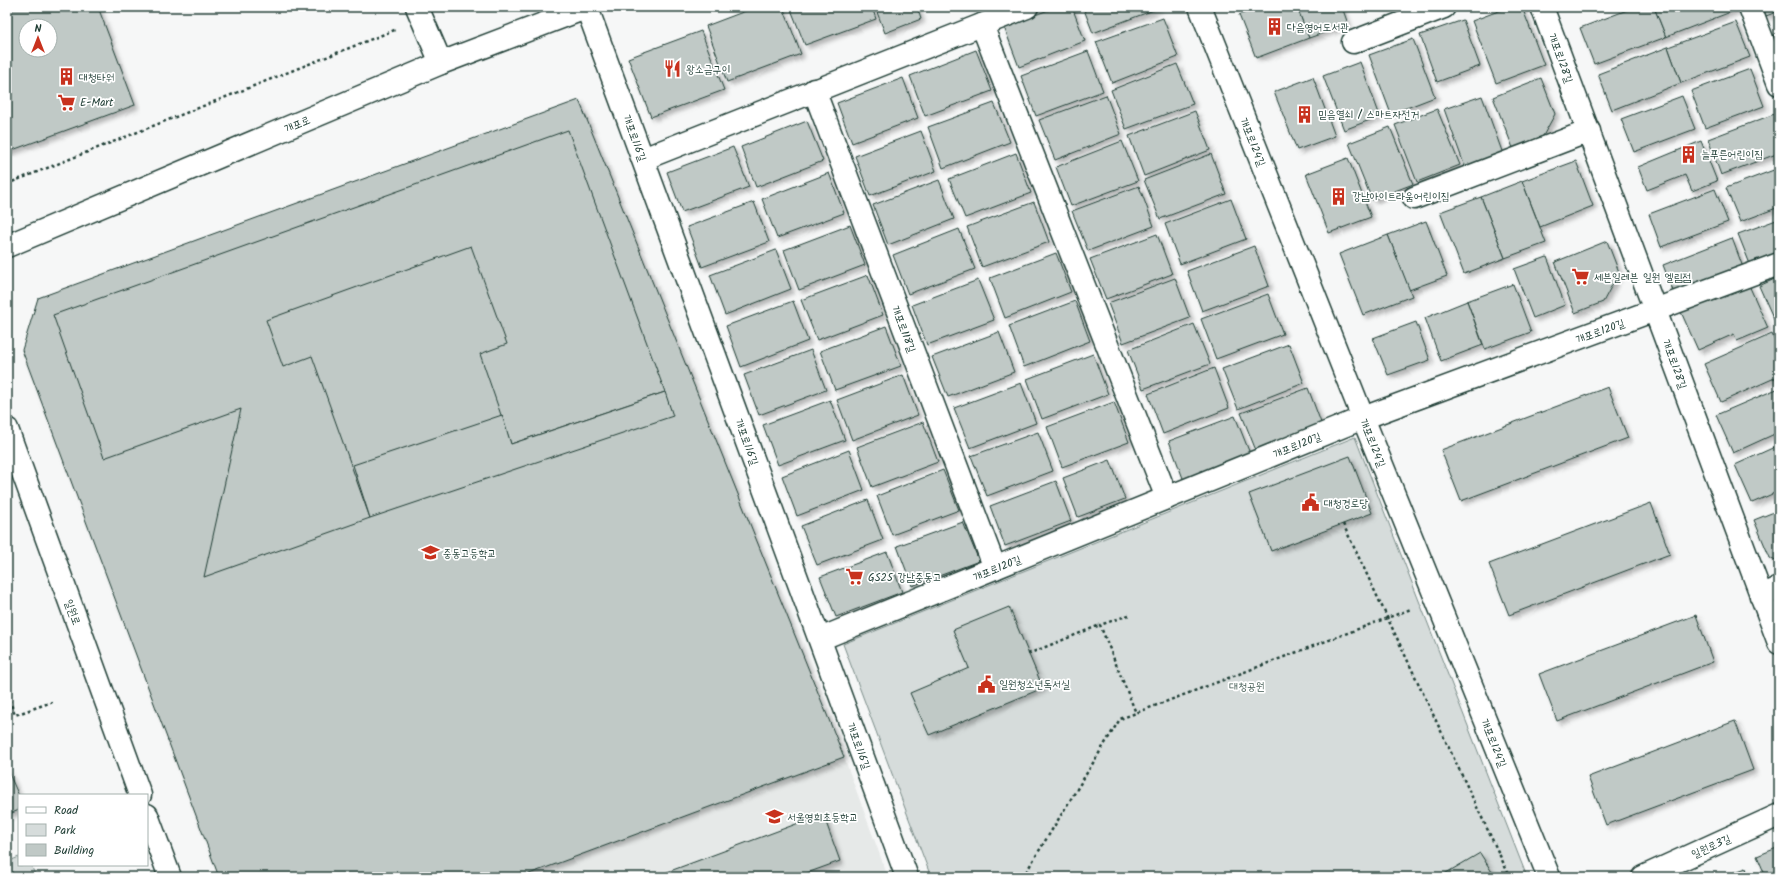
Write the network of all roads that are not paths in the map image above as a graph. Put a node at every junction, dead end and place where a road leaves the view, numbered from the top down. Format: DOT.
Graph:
graph roads {
  1 [pos="588,7"];
  2 [pos="1027,7"];
  3 [pos="1200,7"];
  4 [pos="1444,7"];
  5 [pos="1542,7"];
  6 [pos="1750,7"];
  7 [pos="420,13"];
  8 [pos="982,25"];
  9 [pos="1353,42"];
  10 [pos="441,63"];
  11 [pos="1779,84"];
  12 [pos="814,90"];
  13 [pos="1589,131"];
  14 [pos="643,159"];
  15 [pos="1414,198"];
  16 [pos="7,246"];
  17 [pos="1779,264"];
  18 [pos="1655,311"];
  19 [pos="1363,418"];
  20 [pos="7,429"];
  21 [pos="1167,498"];
  22 [pos="995,568"];
  23 [pos="1770,592"];
  24 [pos="820,639"];
  25 [pos="1779,643"];
  26 [pos="140,794"];
  27 [pos="1779,815"];
  28 [pos="148,817"];
  29 [pos="170,877"];
  30 [pos="907,877"];
  31 [pos="1549,877"];
  32 [pos="1643,877"];
  1 -- 10 [label="street, 개포로"];
  1 -- 14 [label="street, 개포로116길"];
  2 -- 8 [label="street"];
  3 -- 19 [label="street, 개포로124길"];
  4 -- 9 [label="street"];
  5 -- 13 [label="street, 개포로128길"];
  6 -- 11 [label="street"];
  7 -- 10 [label="street"];
  8 -- 12 [label="street"];
  8 -- 21 [label="street"];
  10 -- 16 [label="street, 개포로"];
  12 -- 14 [label="street"];
  12 -- 22 [label="street, 개포로118길"];
  13 -- 15 [label="street"];
  13 -- 18 [label="street, 개포로128길"];
  14 -- 24 [label="street, 개포로116길"];
  17 -- 18 [label="street, 개포로120길"];
  18 -- 19 [label="street, 개포로120길"];
  18 -- 23 [label="street, 개포로128길"];
  19 -- 21 [label="street, 개포로120길"];
  19 -- 31 [label="street, 개포로124길"];
  20 -- 26 [label="street, 일원로"];
  21 -- 22 [label="street, 개포로120길"];
  22 -- 24 [label="street, 개포로120길"];
  23 -- 25 [label="street, 개포로128길"];
  24 -- 30 [label="street, 개포로116길"];
  27 -- 32 [label="street, 일원로3길"];
  28 -- 29 [label="street"];
}
